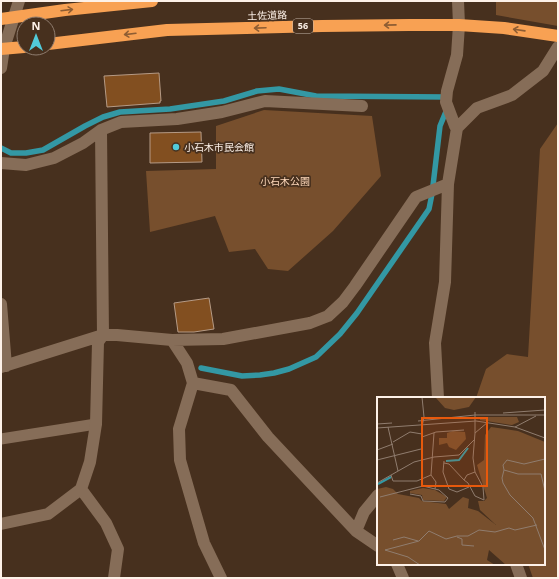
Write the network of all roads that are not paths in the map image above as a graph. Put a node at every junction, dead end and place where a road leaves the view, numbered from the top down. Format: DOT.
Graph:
graph roads {
  1 [pos="19,1"];
  2 [pos="152,1"];
  3 [pos="458,1"];
  4 [pos="14,18"];
  5 [pos="1,19"];
  6 [pos="459,26"];
  7 [pos="558,36"];
  8 [pos="56,43"];
  9 [pos="16,47"];
  10 [pos="558,47"];
  11 [pos="3,48"];
  12 [pos="1,68"];
  13 [pos="362,106"];
  14 [pos="456,127"];
  15 [pos="101,130"];
  16 [pos="1,163"];
  17 [pos="446,185"];
  18 [pos="1,304"];
  19 [pos="100,338"];
  20 [pos="172,340"];
  21 [pos="4,366"];
  22 [pos="193,383"];
  23 [pos="438,397"];
  24 [pos="96,424"];
  25 [pos="1,439"];
  26 [pos="81,490"];
  27 [pos="377,496"];
  28 [pos="1,524"];
  29 [pos="356,531"];
  30 [pos="377,545"];
  31 [pos="397,565"];
  32 [pos="516,565"];
  33 [pos="114,578"];
  34 [pos="221,578"];
  35 [pos="403,578"];
  36 [pos="521,578"];
  1 -- 4 [label="street"];
  4 -- 2 [label="highway, one-way"];
  3 -- 6 [label="street"];
  4 -- 5 [label="highway"];
  4 -- 11 [label="street"];
  7 -- 6 [label="highway, 土佐道路 / 56, one-way"];
  6 -- 8 [label="highway, 土佐道路 / 56, one-way"];
  6 -- 14 [label="street"];
  9 -- 11 [label="highway"];
  10 -- 14 [label="street"];
  11 -- 12 [label="street"];
  13 -- 15 [label="street"];
  14 -- 17 [label="street"];
  15 -- 16 [label="street"];
  15 -- 19 [label="street"];
  17 -- 20 [label="street"];
  17 -- 23 [label="street"];
  18 -- 21 [label="street"];
  19 -- 20 [label="street"];
  19 -- 21 [label="street"];
  19 -- 24 [label="street"];
  20 -- 22 [label="street"];
  22 -- 29 [label="street"];
  22 -- 34 [label="street"];
  24 -- 25 [label="lane"];
  24 -- 26 [label="street"];
  26 -- 28 [label="street"];
  26 -- 33 [label="street"];
  27 -- 29 [label="street"];
  29 -- 30 [label="street"];
  31 -- 35 [label="street"];
  32 -- 36 [label="street"];
}
